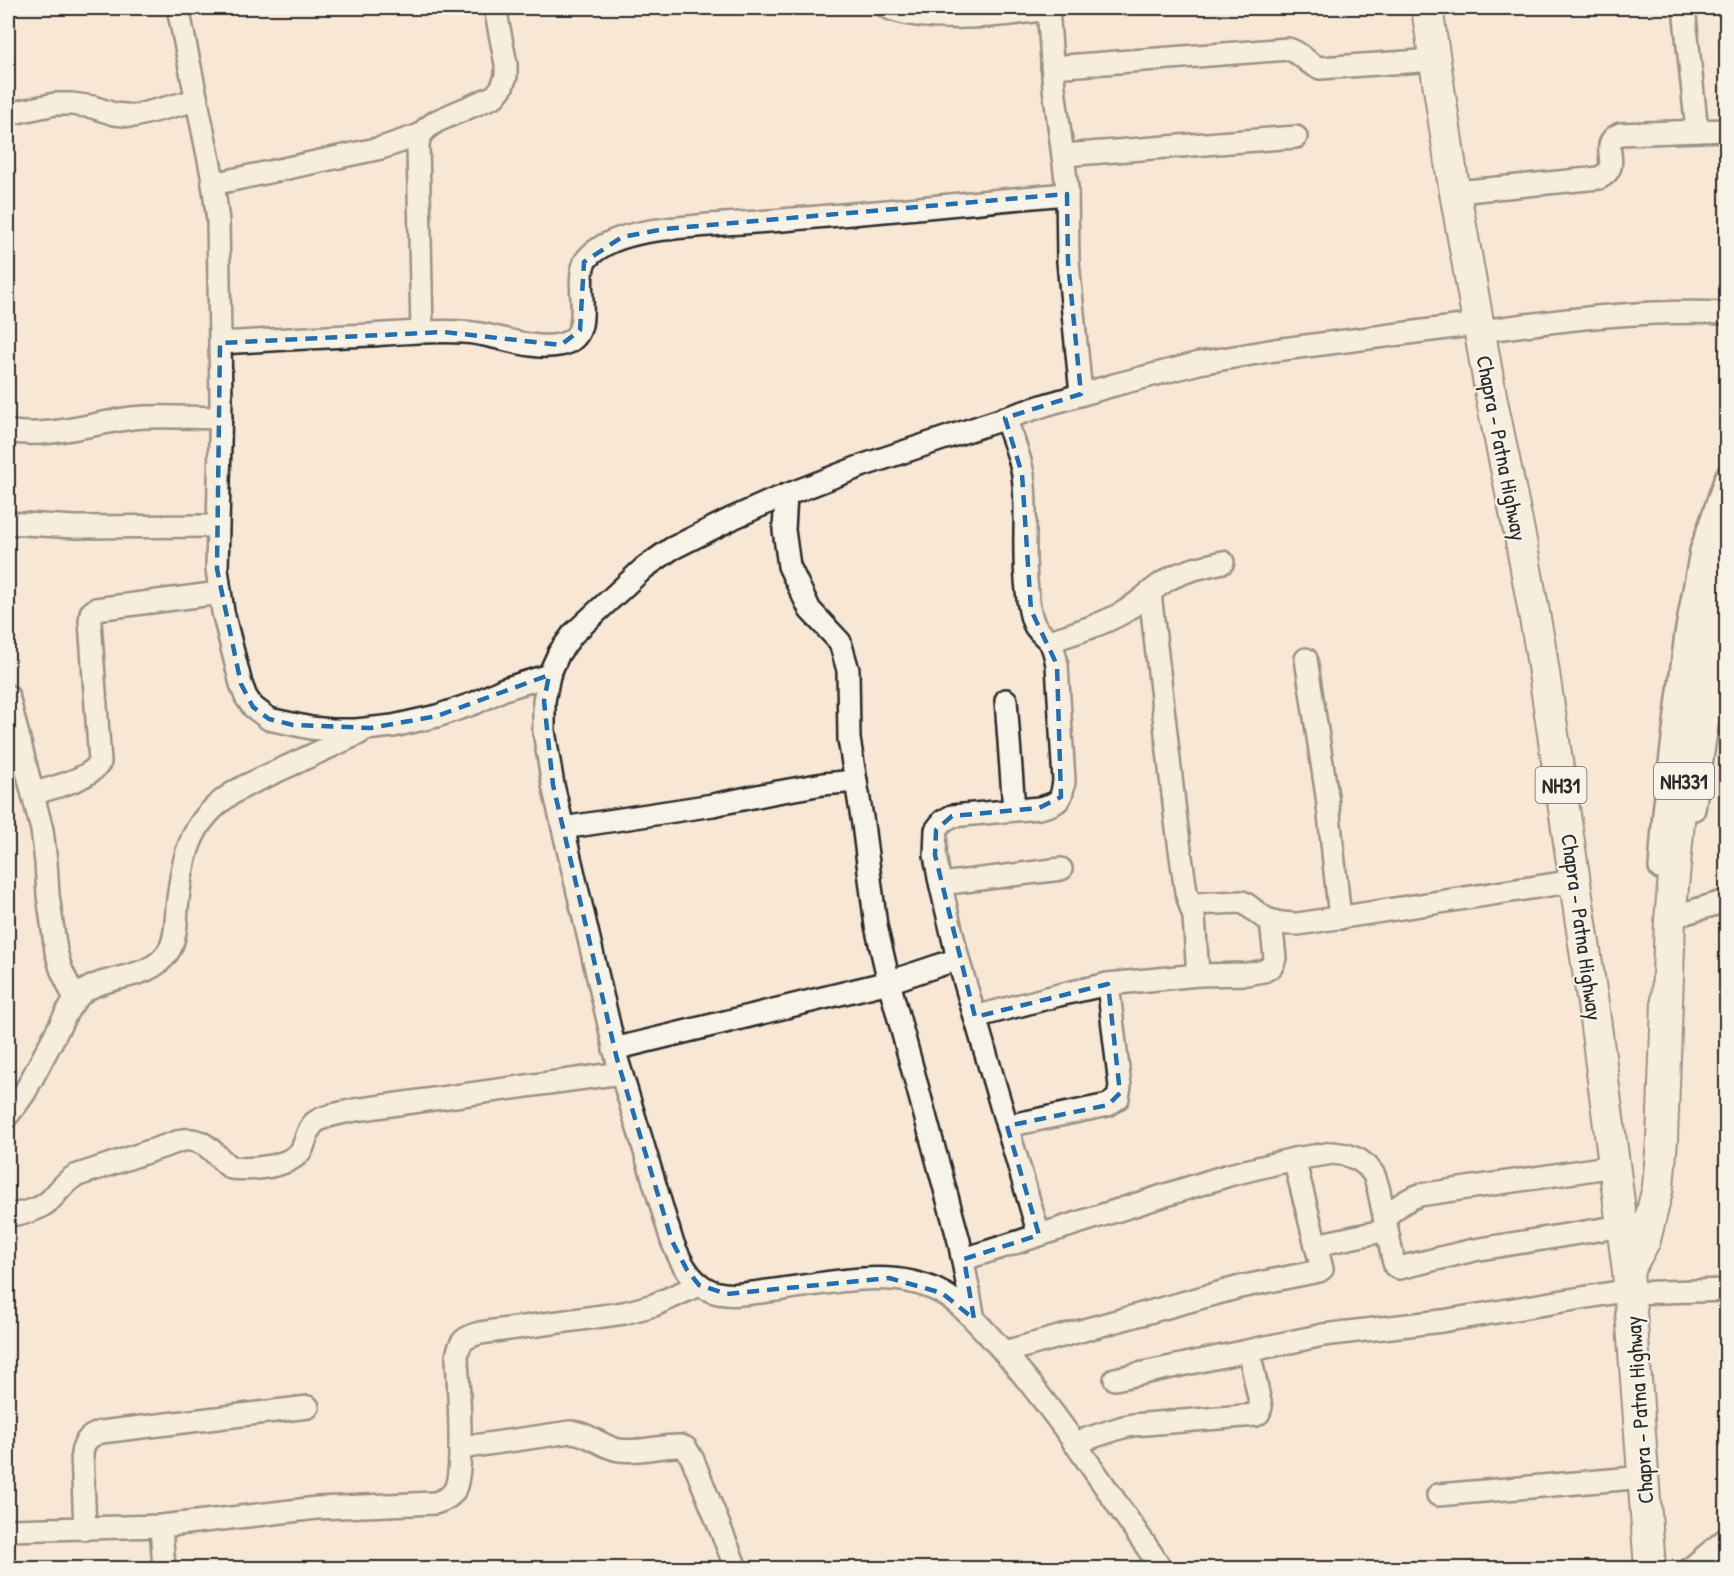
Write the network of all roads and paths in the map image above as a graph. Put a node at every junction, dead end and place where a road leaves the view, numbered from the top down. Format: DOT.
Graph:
graph roads {
  1 [pos="177,8"];
  2 [pos="495,8"];
  3 [pos="888,8"];
  4 [pos="1048,8"];
  5 [pos="1427,8"];
  6 [pos="1684,8"];
  7 [pos="1435,60"];
  8 [pos="1052,67"];
  9 [pos="197,100"];
  10 [pos="8,114"];
  11 [pos="1726,130"];
  12 [pos="1697,131"];
  13 [pos="420,135"];
  14 [pos="1296,137"];
  15 [pos="1064,155"];
  16 [pos="213,184"];
  17 [pos="1456,192"];
  18 [pos="1067,194"];
  19 [pos="1726,313"];
  20 [pos="1479,327"];
  21 [pos="422,332"];
  22 [pos="220,343"];
  23 [pos="1081,394"];
  24 [pos="221,418"];
  25 [pos="1005,418"];
  26 [pos="8,431"];
  27 [pos="1726,477"];
  28 [pos="786,495"];
  29 [pos="8,523"];
  30 [pos="217,525"];
  31 [pos="1726,538"];
  32 [pos="1223,562"];
  33 [pos="220,592"];
  34 [pos="1150,592"];
  35 [pos="1726,605"];
  36 [pos="1050,641"];
  37 [pos="1306,659"];
  38 [pos="549,675"];
  39 [pos="8,696"];
  40 [pos="1719,699"];
  41 [pos="1006,700"];
  42 [pos="371,728"];
  43 [pos="856,781"];
  44 [pos="33,794"];
  45 [pos="1014,810"];
  46 [pos="563,828"];
  47 [pos="1061,868"];
  48 [pos="1575,881"];
  49 [pos="941,884"];
  50 [pos="1726,901"];
  51 [pos="1191,904"];
  52 [pos="1682,914"];
  53 [pos="1340,918"];
  54 [pos="1271,921"];
  55 [pos="958,959"];
  56 [pos="1198,975"];
  57 [pos="889,982"];
  58 [pos="1108,984"];
  59 [pos="75,999"];
  60 [pos="975,1017"];
  61 [pos="614,1048"];
  62 [pos="621,1073"];
  63 [pos="1664,1102"];
  64 [pos="8,1115"];
  65 [pos="1007,1126"];
  66 [pos="1294,1159"];
  67 [pos="1614,1166"];
  68 [pos="8,1215"];
  69 [pos="1386,1224"];
  70 [pos="1623,1226"];
  71 [pos="1039,1235"];
  72 [pos="1316,1245"];
  73 [pos="964,1259"];
  74 [pos="699,1285"];
  75 [pos="1629,1285"];
  76 [pos="1726,1290"];
  77 [pos="974,1318"];
  78 [pos="1249,1351"];
  79 [pos="1004,1352"];
  80 [pos="1115,1379"];
  81 [pos="308,1407"];
  82 [pos="1074,1443"];
  83 [pos="460,1448"];
  84 [pos="1645,1477"];
  85 [pos="1438,1495"];
  86 [pos="161,1526"];
  87 [pos="85,1529"];
  88 [pos="8,1530"];
  89 [pos="1726,1539"];
  90 [pos="164,1569"];
  91 [pos="736,1569"];
  92 [pos="1160,1569"];
  93 [pos="1650,1569"];
  94 [pos="1691,1569"];
  1 -- 9 [label="street"];
  2 -- 13 [label="street"];
  3 -- 4 [label="street"];
  4 -- 8 [label="street"];
  5 -- 7 [label="highway, Chapra - Patna Highway / NH31"];
  6 -- 12 [label="street"];
  7 -- 8 [label="street"];
  7 -- 17 [label="highway, Chapra - Patna Highway / NH31"];
  8 -- 15 [label="street"];
  9 -- 10 [label="street"];
  9 -- 16 [label="street"];
  11 -- 12 [label="street"];
  12 -- 17 [label="street"];
  13 -- 16 [label="street"];
  13 -- 21 [label="street"];
  14 -- 15 [label="street"];
  15 -- 18 [label="street"];
  16 -- 22 [label="street"];
  17 -- 20 [label="highway, Chapra - Patna Highway / NH31"];
  18 -- 21 [label="street"];
  18 -- 23 [label="street"];
  19 -- 20 [label="street"];
  20 -- 23 [label="street"];
  20 -- 48 [label="highway, Chapra - Patna Highway / NH31"];
  21 -- 22 [label="street"];
  22 -- 24 [label="street"];
  23 -- 25 [label="street"];
  24 -- 26 [label="street"];
  24 -- 30 [label="street"];
  25 -- 28 [label="street"];
  25 -- 36 [label="street"];
  27 -- 63 [label="street"];
  28 -- 38 [label="street"];
  28 -- 43 [label="street"];
  29 -- 30 [label="street"];
  30 -- 33 [label="street"];
  31 -- 63 [label="highway, NH331"];
  32 -- 34 [label="street"];
  33 -- 42 [label="street"];
  33 -- 44 [label="street"];
  34 -- 36 [label="street"];
  34 -- 51 [label="street"];
  35 -- 40 [label="street"];
  36 -- 45 [label="street"];
  37 -- 53 [label="street"];
  38 -- 42 [label="street"];
  38 -- 46 [label="street"];
  39 -- 44 [label="street"];
  40 -- 52 [label="street"];
  41 -- 45 [label="street"];
  42 -- 59 [label="street"];
  43 -- 46 [label="street"];
  43 -- 57 [label="street"];
  44 -- 59 [label="street"];
  45 -- 49 [label="street"];
  46 -- 61 [label="street"];
  47 -- 49 [label="street"];
  48 -- 53 [label="street"];
  48 -- 67 [label="highway, Chapra - Patna Highway / NH31"];
  49 -- 55 [label="street"];
  50 -- 52 [label="street"];
  51 -- 54 [label="street"];
  51 -- 56 [label="street"];
  52 -- 63 [label="street"];
  53 -- 54 [label="street"];
  54 -- 56 [label="street"];
  55 -- 57 [label="street"];
  55 -- 60 [label="street"];
  56 -- 58 [label="street"];
  57 -- 61 [label="street"];
  57 -- 73 [label="street"];
  58 -- 60 [label="street"];
  58 -- 65 [label="street"];
  59 -- 64 [label="street"];
  60 -- 65 [label="street"];
  61 -- 62 [label="street"];
  62 -- 68 [label="street"];
  62 -- 74 [label="street"];
  63 -- 75 [label="highway, NH331"];
  65 -- 71 [label="street"];
  66 -- 69 [label="street"];
  66 -- 71 [label="street"];
  66 -- 72 [label="street"];
  67 -- 69 [label="street"];
  67 -- 70 [label="highway, Chapra - Patna Highway / NH31"];
  69 -- 70 [label="street"];
  69 -- 72 [label="street"];
  70 -- 75 [label="highway, Chapra - Patna Highway / NH31"];
  71 -- 73 [label="street"];
  72 -- 79 [label="street"];
  73 -- 77 [label="street"];
  74 -- 77 [label="street"];
  74 -- 83 [label="street"];
  75 -- 76 [label="street"];
  75 -- 78 [label="street"];
  75 -- 84 [label="highway, Chapra - Patna Highway / NH31"];
  77 -- 79 [label="street"];
  78 -- 80 [label="street"];
  78 -- 82 [label="street"];
  79 -- 82 [label="street"];
  81 -- 87 [label="street"];
  82 -- 92 [label="street"];
  83 -- 86 [label="street"];
  83 -- 91 [label="street"];
  84 -- 85 [label="street"];
  84 -- 93 [label="highway, Chapra - Patna Highway / NH31"];
  86 -- 87 [label="street"];
  86 -- 90 [label="street"];
  87 -- 88 [label="street"];
  89 -- 94 [label="street"];
}
